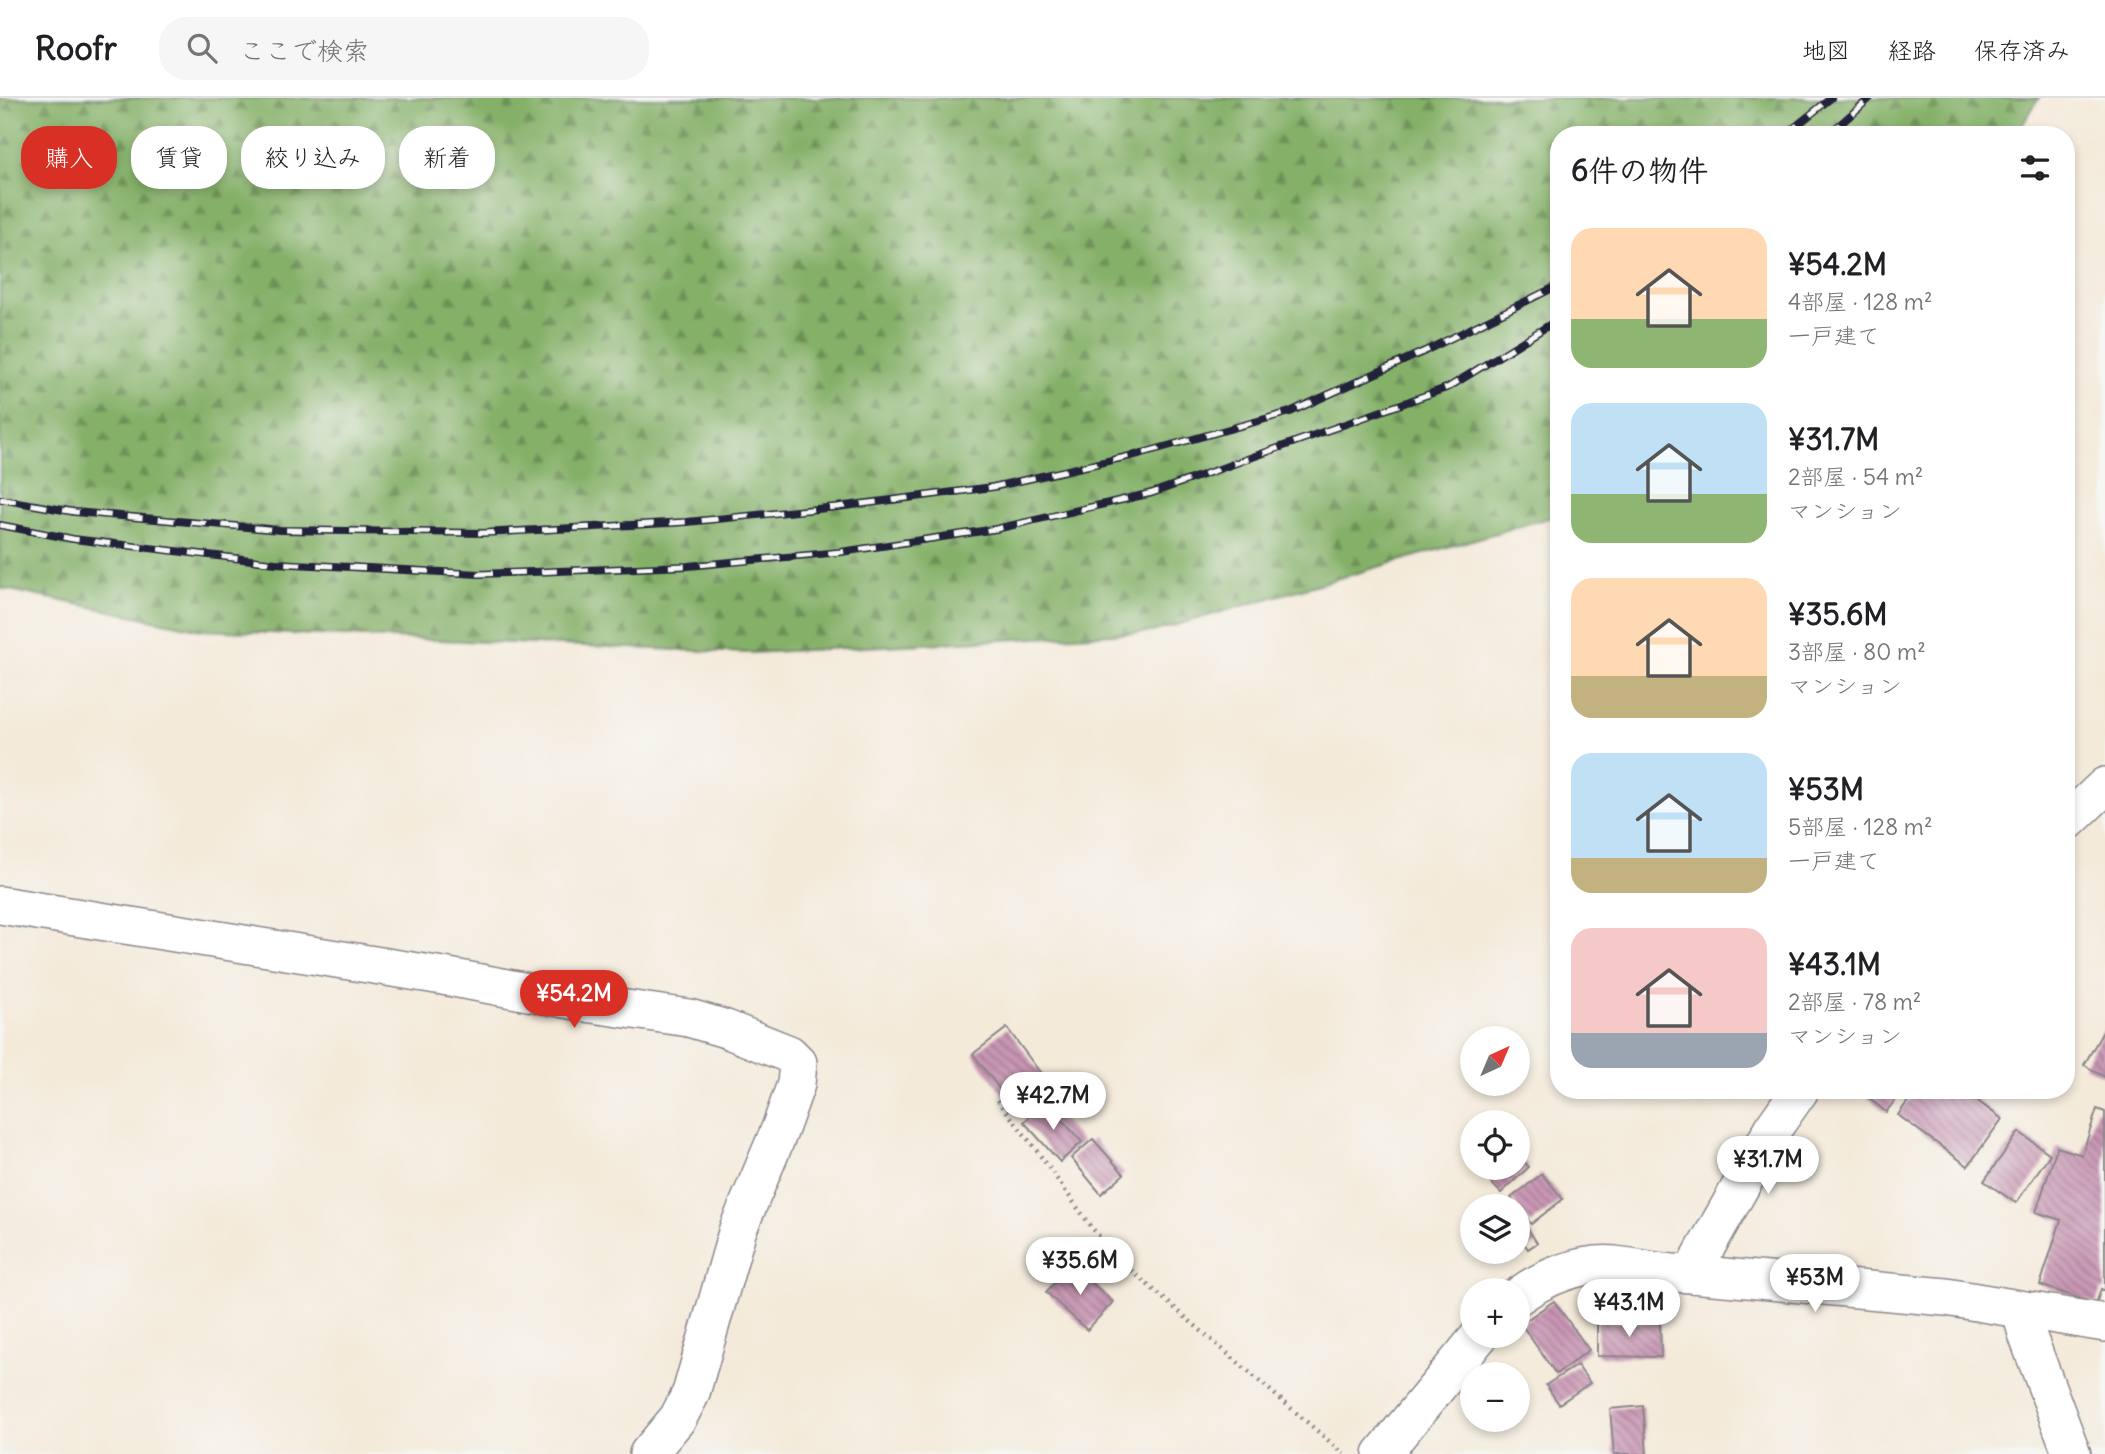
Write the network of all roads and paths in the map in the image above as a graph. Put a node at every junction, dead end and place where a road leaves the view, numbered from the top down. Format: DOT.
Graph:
graph roads {
  1 [pos="2105,786"];
  2 [pos="2075,814"];
  3 [pos="0,905"];
  4 [pos="1794,1099"];
  5 [pos="998,1100"];
  6 [pos="1691,1274"];
  7 [pos="1530,1287"];
  8 [pos="2023,1310"];
  9 [pos="2105,1323"];
  10 [pos="1469,1348"];
  11 [pos="648,1454"];
  12 [pos="1344,1454"];
  13 [pos="1382,1454"];
  14 [pos="2072,1454"];
  1 -- 2 [label="street"];
  3 -- 11 [label="street"];
  4 -- 6 [label="street"];
  5 -- 12 [label="path"];
  6 -- 7 [label="street"];
  6 -- 8 [label="street"];
  8 -- 9 [label="street"];
  8 -- 14 [label="street"];
  10 -- 13 [label="street"];
}
